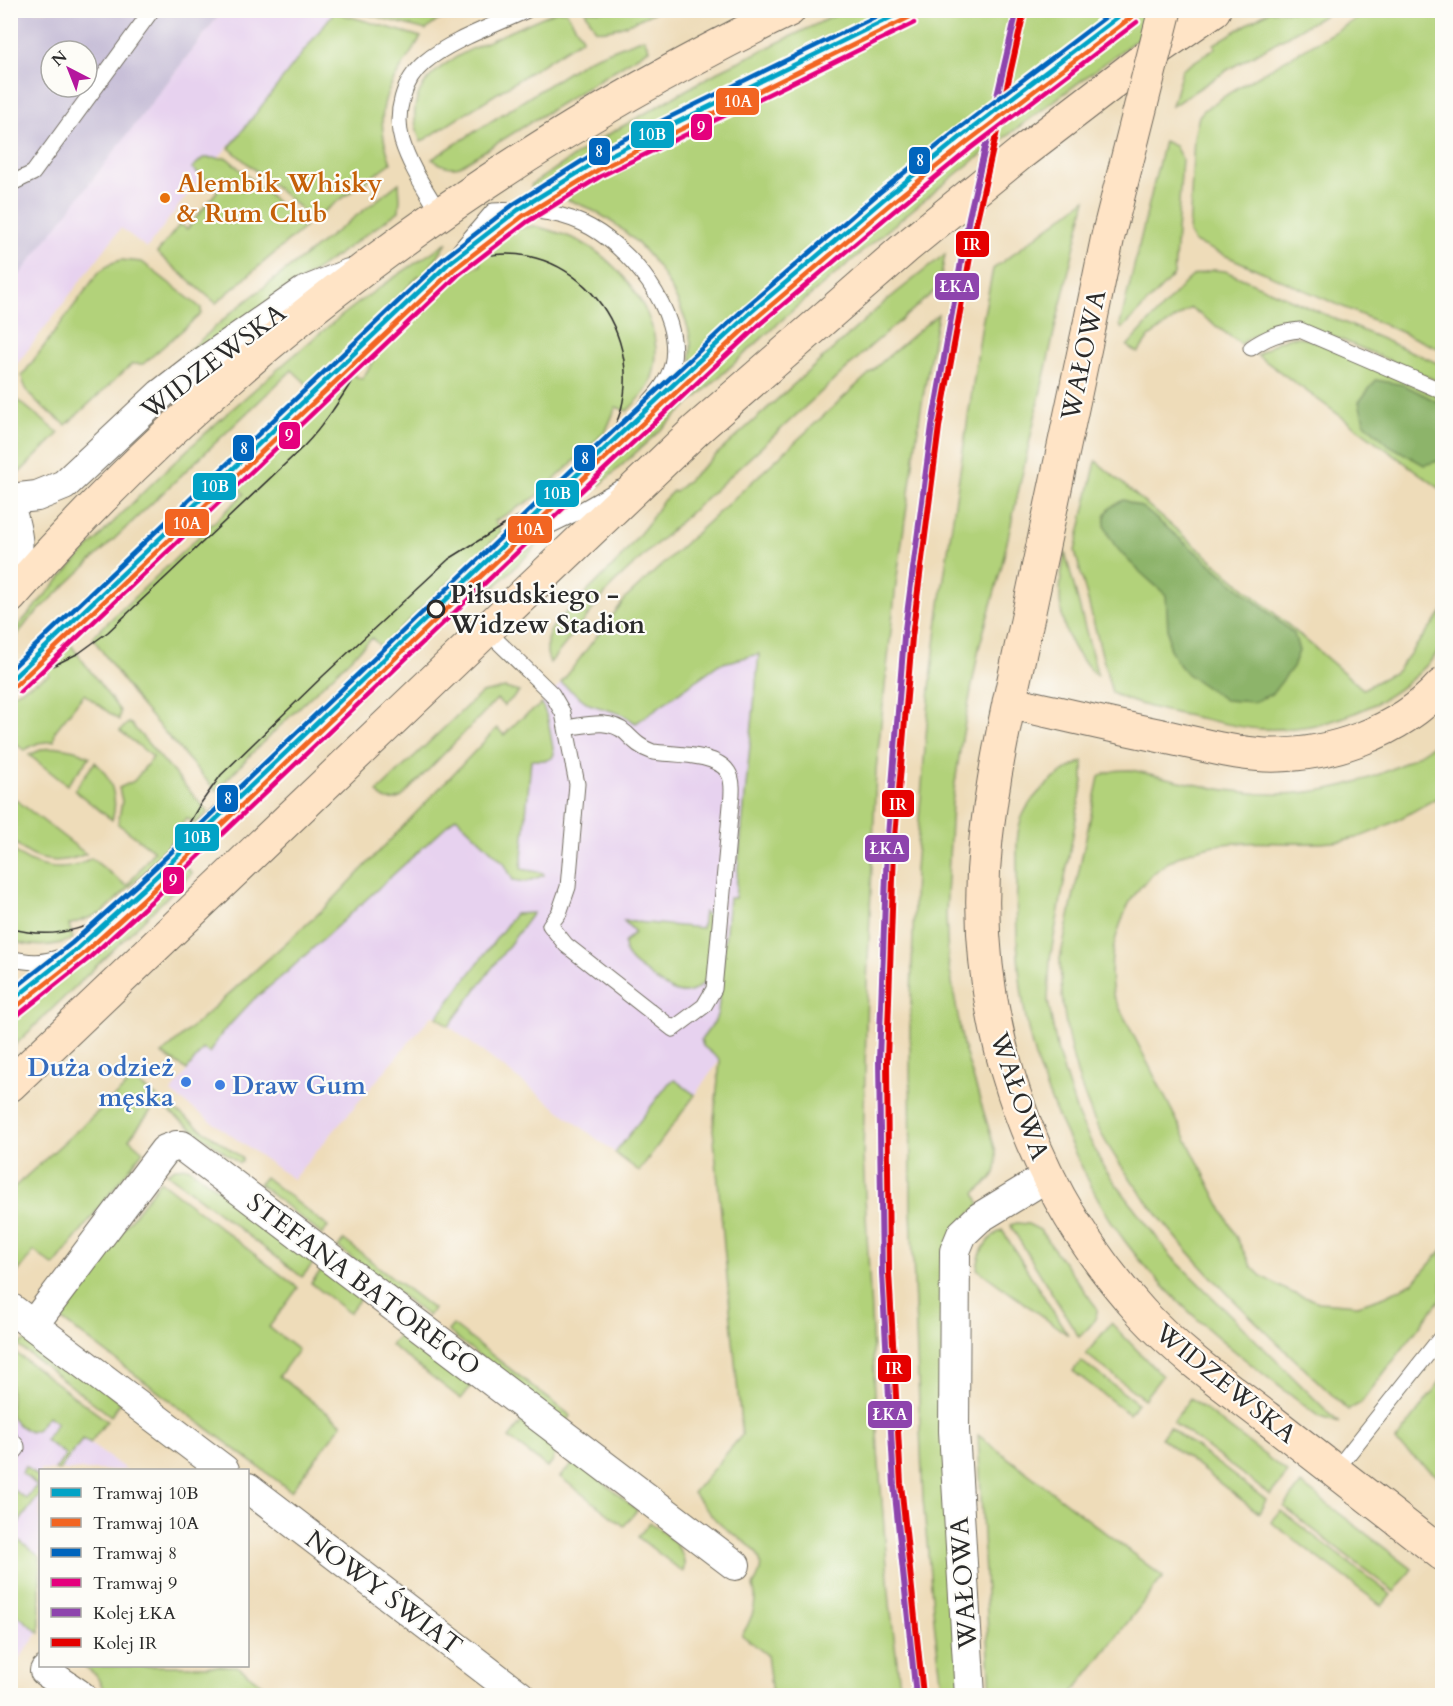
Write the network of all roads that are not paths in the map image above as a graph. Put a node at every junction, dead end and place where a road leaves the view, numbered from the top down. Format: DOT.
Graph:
graph roads {
  1 [pos="152,10"];
  2 [pos="527,10"];
  3 [pos="789,10"];
  4 [pos="1164,10"];
  5 [pos="1214,10"];
  6 [pos="10,184"];
  7 [pos="486,199"];
  8 [pos="440,214"];
  9 [pos="363,268"];
  10 [pos="1251,348"];
  11 [pos="1443,391"];
  12 [pos="653,471"];
  13 [pos="10,499"];
  14 [pos="10,507"];
  15 [pos="476,568"];
  16 [pos="10,579"];
  17 [pos="10,597"];
  18 [pos="487,631"];
  19 [pos="10,684"];
  20 [pos="1443,685"];
  21 [pos="1009,702"];
  22 [pos="566,728"];
  23 [pos="76,947"];
  24 [pos="10,958"];
  25 [pos="10,999"];
  26 [pos="10,1085"];
  27 [pos="1048,1176"];
  28 [pos="18,1317"];
  29 [pos="1443,1336"];
  30 [pos="10,1438"];
  31 [pos="10,1457"];
  32 [pos="223,1469"];
  33 [pos="1335,1472"];
  34 [pos="249,1489"];
  35 [pos="1443,1554"];
  36 [pos="735,1565"];
  37 [pos="45,1671"];
  38 [pos="81,1695"];
  39 [pos="520,1695"];
  40 [pos="970,1695"];
  1 -- 6 [label="lane"];
  2 -- 8 [label="lane"];
  3 -- 7 [label="main road"];
  4 -- 21 [label="main road, WAŁOWA, bridge"];
  5 -- 12 [label="main road"];
  7 -- 8 [label="main road"];
  7 -- 15 [label="lane"];
  7 -- 19 [label="lane"];
  8 -- 9 [label="main road"];
  9 -- 13 [label="street, WIDZEWSKA"];
  9 -- 17 [label="main road"];
  10 -- 11 [label="lane"];
  12 -- 15 [label="lane"];
  12 -- 18 [label="main road"];
  14 -- 16 [label="street"];
  15 -- 23 [label="lane"];
  18 -- 22 [label="lane"];
  18 -- 26 [label="main road"];
  20 -- 21 [label="main road"];
  21 -- 27 [label="main road, WAŁOWA"];
  22 -- 22 [label="lane"];
  23 -- 24 [label="lane"];
  23 -- 25 [label="lane"];
  27 -- 33 [label="main road, WIDZEWSKA"];
  27 -- 40 [label="street, WAŁOWA"];
  28 -- 32 [label="street"];
  28 -- 36 [label="street, STEFANA BATOREGO"];
  29 -- 33 [label="lane"];
  30 -- 31 [label="lane"];
  33 -- 35 [label="main road, WIDZEWSKA"];
  34 -- 39 [label="street, NOWY ŚWIAT"];
  37 -- 38 [label="street"];
}
